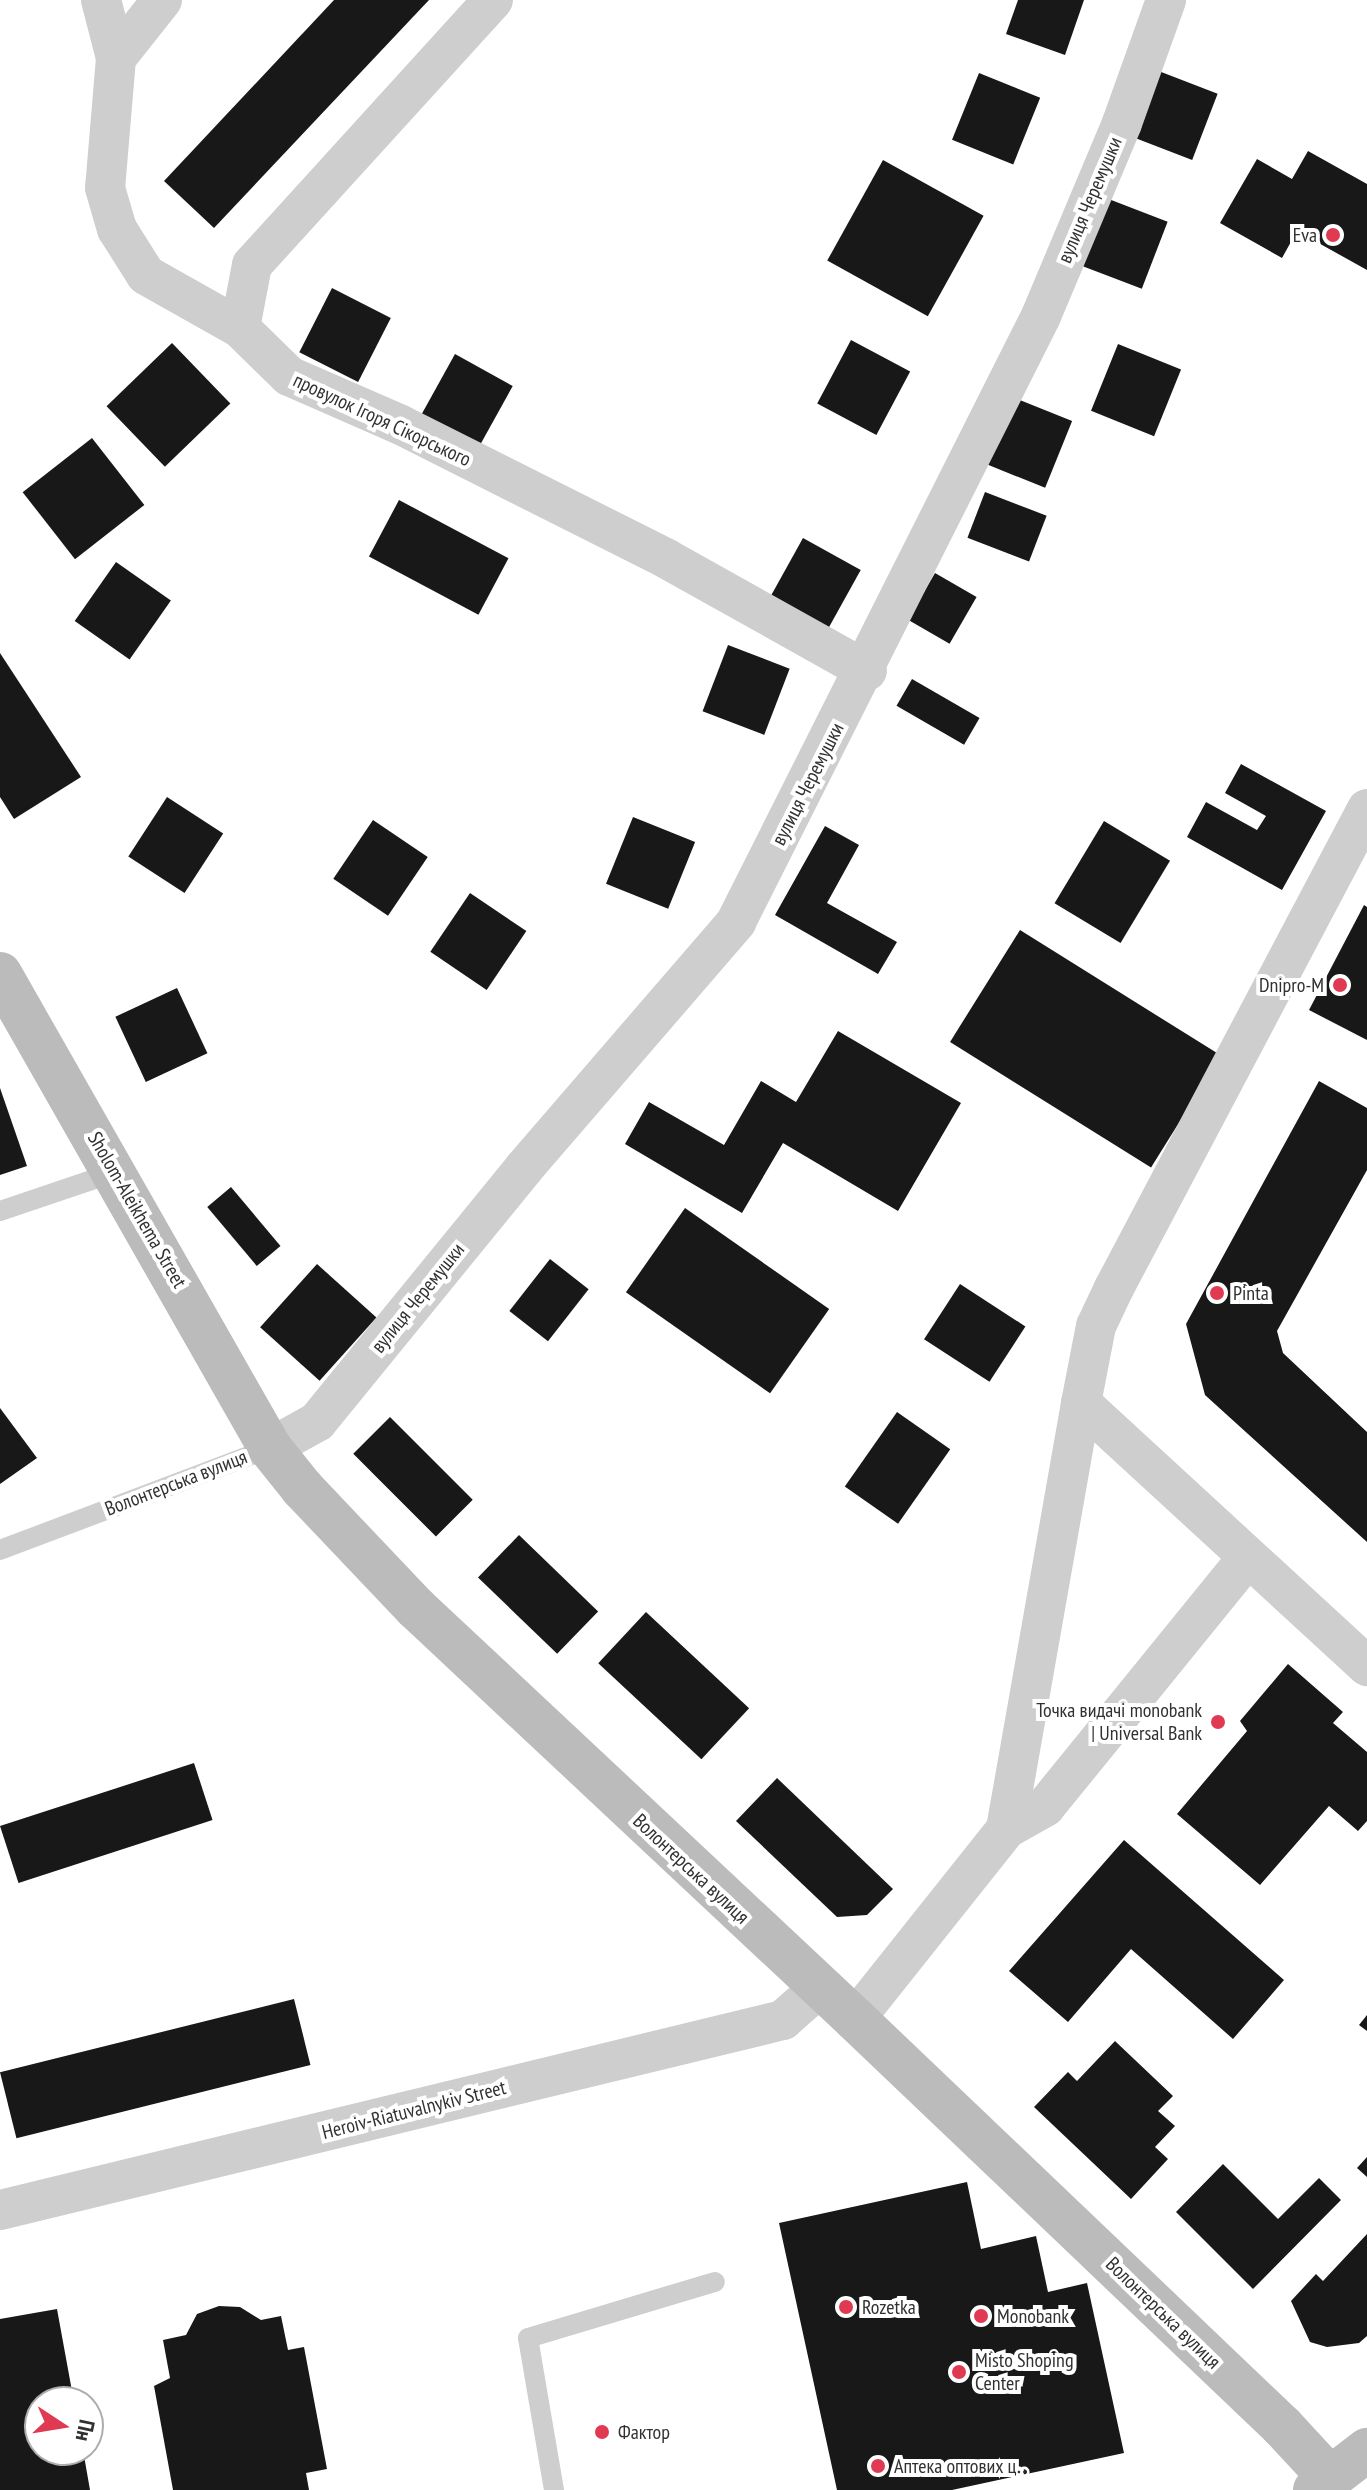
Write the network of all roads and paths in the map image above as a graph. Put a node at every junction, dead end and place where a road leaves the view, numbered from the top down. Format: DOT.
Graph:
graph roads {
  1 [pos="101,0"];
  2 [pos="162,0"];
  3 [pos="493,0"];
  4 [pos="1166,0"];
  5 [pos="116,58"];
  6 [pos="240,328"];
  7 [pos="867,671"];
  8 [pos="1367,809"];
  9 [pos="0,974"];
  10 [pos="115,1172"];
  11 [pos="0,1211"];
  12 [pos="1081,1403"];
  13 [pos="270,1448"];
  14 [pos="0,1550"];
  15 [pos="1246,1560"];
  16 [pos="1367,1666"];
  17 [pos="1006,1829"];
  18 [pos="818,1989"];
  19 [pos="855,2019"];
  20 [pos="0,2210"];
  21 [pos="715,2282"];
  22 [pos="1367,2450"];
  23 [pos="1323,2485"];
  24 [pos="554,2490"];
  1 -- 5 [label="street"];
  2 -- 5 [label="street"];
  3 -- 6 [label="street"];
  4 -- 7 [label="street, вулиця Черемушки"];
  5 -- 6 [label="street, провулок Ігоря Сікорського"];
  6 -- 7 [label="street, провулок Ігоря Сікорського"];
  7 -- 13 [label="street, вулиця Черемушки"];
  8 -- 12 [label="street"];
  9 -- 10 [label="street, Sholom-Aleikhema Street"];
  10 -- 11 [label="lane"];
  10 -- 13 [label="street, Sholom-Aleikhema Street"];
  12 -- 15 [label="street"];
  12 -- 17 [label="street"];
  13 -- 14 [label="lane, Волонтерська вулиця"];
  13 -- 18 [label="street, Волонтерська вулиця"];
  15 -- 16 [label="street"];
  15 -- 17 [label="street"];
  17 -- 19 [label="street"];
  18 -- 19 [label="street, Волонтерська вулиця"];
  18 -- 20 [label="street, Heroiv-Riatuvalnykiv Street"];
  19 -- 23 [label="street, Волонтерська вулиця"];
  21 -- 24 [label="lane"];
  22 -- 23 [label="street"];
}
